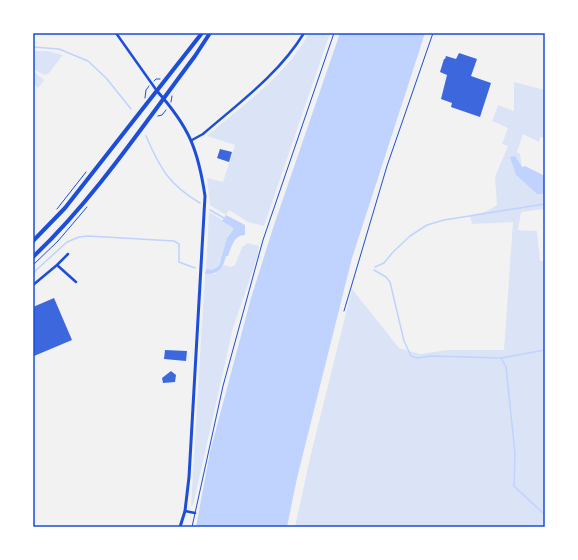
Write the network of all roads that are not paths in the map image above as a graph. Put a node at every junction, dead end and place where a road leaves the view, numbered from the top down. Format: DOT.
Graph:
graph roads {
  1 [pos="116,33"];
  2 [pos="202,33"];
  3 [pos="210,33"];
  4 [pos="304,33"];
  5 [pos="334,33"];
  6 [pos="433,33"];
  7 [pos="157,91"];
  8 [pos="164,98"];
  9 [pos="192,140"];
  10 [pos="33,241"];
  11 [pos="68,254"];
  12 [pos="33,257"];
  13 [pos="57,265"];
  14 [pos="76,282"];
  15 [pos="33,285"];
  16 [pos="344,311"];
  17 [pos="185,511"];
  18 [pos="194,513"];
  19 [pos="180,527"];
  20 [pos="192,527"];
  1 -- 7 [label="street"];
  2 -- 7 [label="main road"];
  3 -- 8 [label="main road"];
  4 -- 9 [label="street"];
  5 -- 18 [label="lane"];
  6 -- 16 [label="lane"];
  7 -- 8 [label="street"];
  7 -- 10 [label="main road"];
  8 -- 9 [label="street"];
  8 -- 12 [label="main road"];
  9 -- 17 [label="street"];
  11 -- 13 [label="street"];
  13 -- 14 [label="street"];
  13 -- 15 [label="street"];
  17 -- 18 [label="street"];
  17 -- 19 [label="street"];
  18 -- 20 [label="lane"];
}
